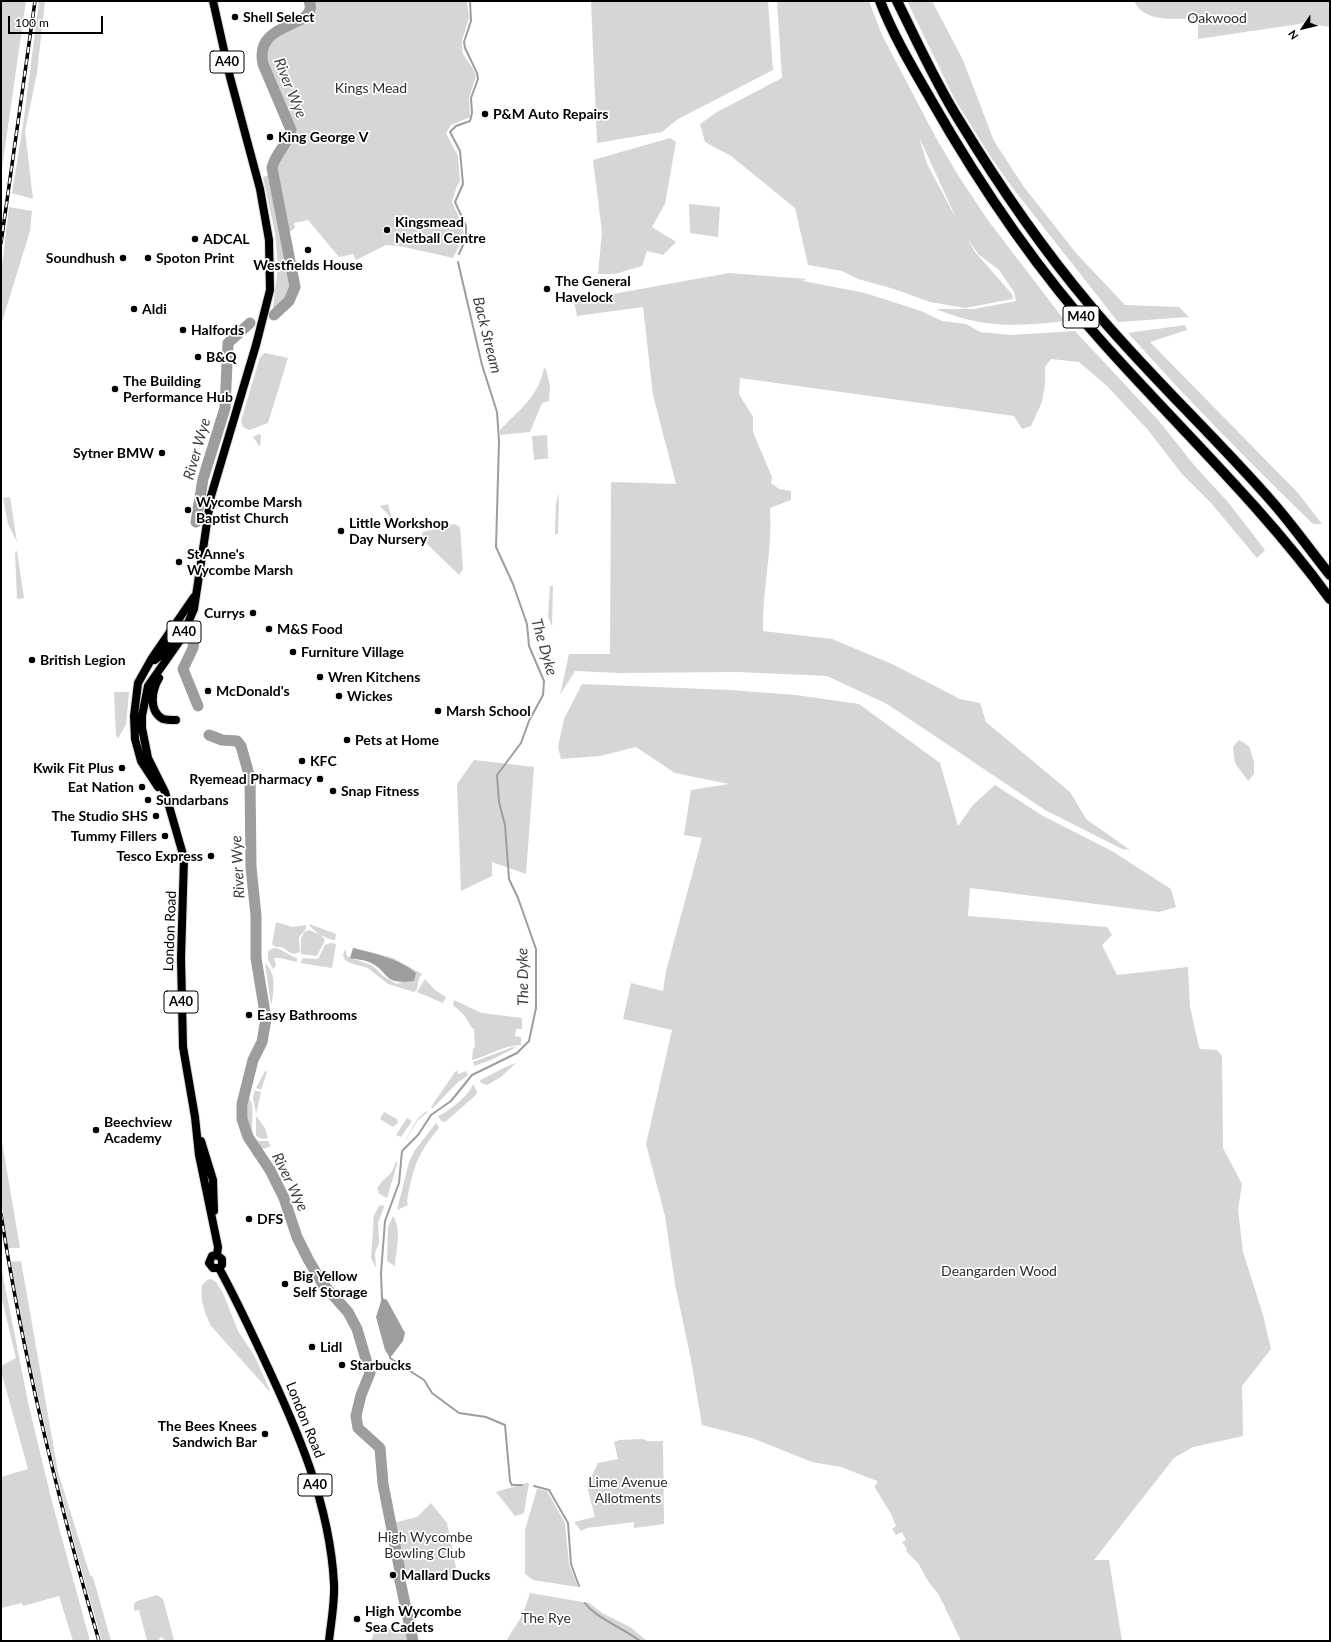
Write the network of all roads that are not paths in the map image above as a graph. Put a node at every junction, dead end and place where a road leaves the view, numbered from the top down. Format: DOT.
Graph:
graph roads {
  1 [pos="213,1"];
  2 [pos="880,1"];
  3 [pos="897,1"];
  4 [pos="1330,575"];
  5 [pos="195,595"];
  6 [pos="1330,599"];
  7 [pos="194,609"];
  8 [pos="176,646"];
  9 [pos="155,660"];
  10 [pos="176,720"];
  11 [pos="165,796"];
  12 [pos="195,1117"];
  13 [pos="205,1169"];
  14 [pos="209,1207"];
  15 [pos="215,1232"];
  16 [pos="329,1641"];
  1 -- 5 [label="main road, A40"];
  2 -- 6 [label="highway, M40"];
  3 -- 4 [label="highway, M40"];
  5 -- 7 [label="main road, London Road / A40"];
  5 -- 11 [label="main road, London Road / A40"];
  7 -- 8 [label="main road, London Road / A40"];
  7 -- 9 [label="main road, A40"];
  8 -- 10 [label="main road"];
  8 -- 11 [label="main road, London Road / A40"];
  11 -- 12 [label="main road, London Road / A40"];
  12 -- 14 [label="main road, London Road / A40"];
  12 -- 15 [label="main road, London Road / A40"];
  13 -- 14 [label="main road"];
  14 -- 15 [label="main road, London Road / A40"];
  15 -- 16 [label="main road, London Road / A40"];
}
